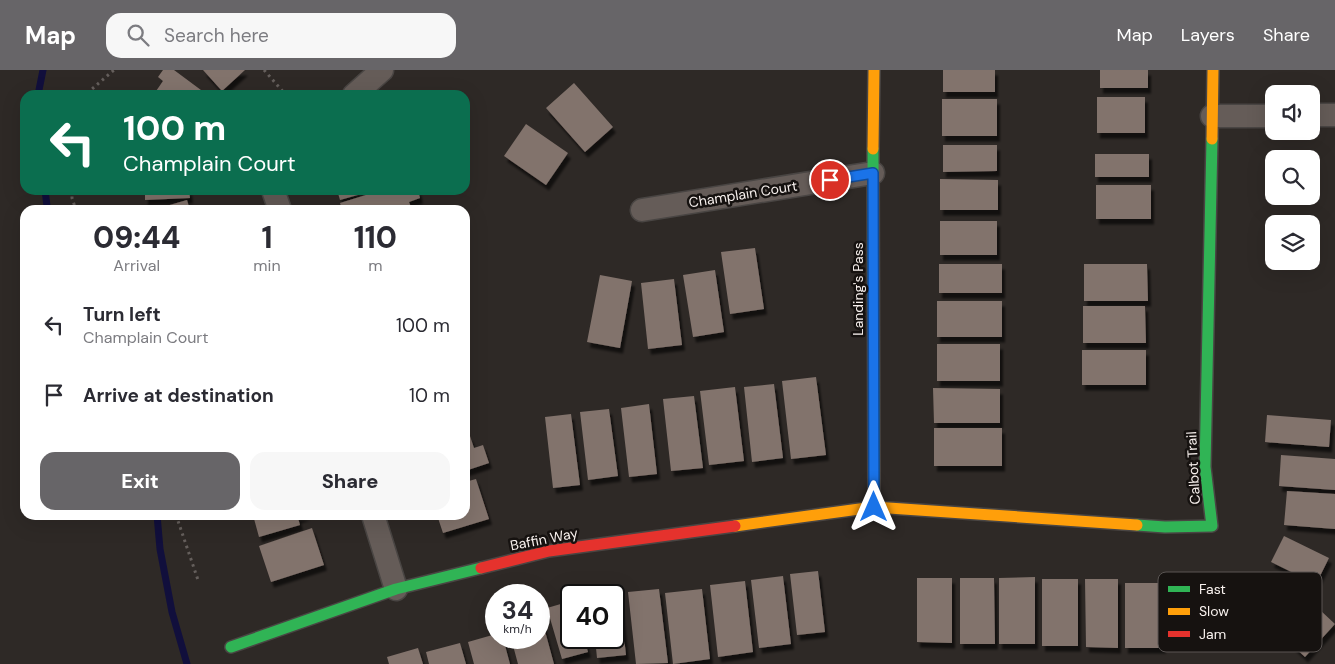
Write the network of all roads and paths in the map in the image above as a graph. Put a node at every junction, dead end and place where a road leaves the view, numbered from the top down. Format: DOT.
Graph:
graph roads {
  1 [pos="114,70"];
  2 [pos="264,70"];
  3 [pos="382,70"];
  4 [pos="874,70"];
  5 [pos="1213,70"];
  6 [pos="92,90"];
  7 [pos="282,90"];
  8 [pos="360,90"];
  9 [pos="1320,115"];
  10 [pos="1335,115"];
  11 [pos="1212,116"];
  12 [pos="1265,116"];
  13 [pos="873,173"];
  14 [pos="642,210"];
  15 [pos="874,507"];
  16 [pos="178,520"];
  17 [pos="375,520"];
  18 [pos="198,580"];
  19 [pos="396,589"];
  20 [pos="231,647"];
  1 -- 6 [label="path"];
  2 -- 7 [label="path"];
  3 -- 8 [label="street"];
  4 -- 13 [label="street, Landing's Pass"];
  5 -- 11 [label="street, Calbot Trail"];
  9 -- 10 [label="street"];
  11 -- 12 [label="street"];
  11 -- 15 [label="street, Calbot Trail"];
  13 -- 14 [label="street, Champlain Court"];
  13 -- 15 [label="street, Landing's Pass"];
  15 -- 19 [label="street, Baffin Way"];
  16 -- 18 [label="path"];
  17 -- 19 [label="street"];
  19 -- 20 [label="street, Baffin Way"];
}
